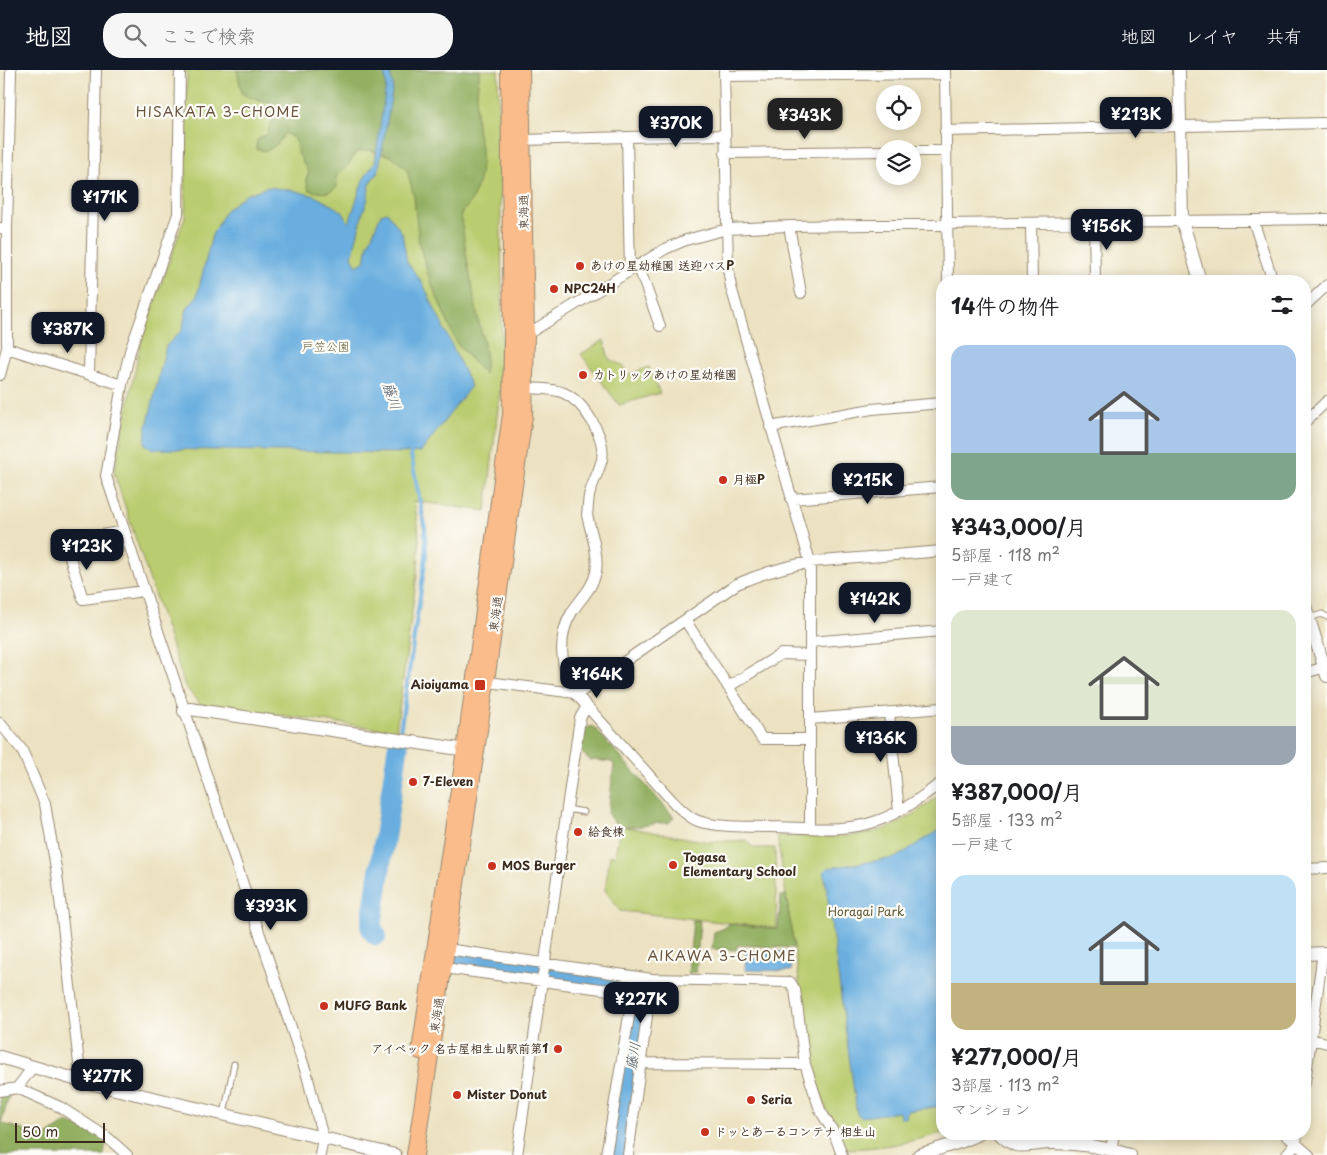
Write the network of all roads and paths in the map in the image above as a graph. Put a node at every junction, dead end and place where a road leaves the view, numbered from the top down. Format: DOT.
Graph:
graph roads {
  1 [pos="10,70"];
  2 [pos="96,70"];
  3 [pos="180,70"];
  4 [pos="509,70"];
  5 [pos="521,70"];
  6 [pos="1179,70"];
  7 [pos="945,72"];
  8 [pos="724,73"];
  9 [pos="5,88"];
  10 [pos="1327,123"];
  11 [pos="1180,126"];
  12 [pos="945,131"];
  13 [pos="725,135"];
  14 [pos="627,137"];
  15 [pos="523,140"];
  16 [pos="921,151"];
  17 [pos="945,151"];
  18 [pos="876,152"];
  19 [pos="725,153"];
  20 [pos="1327,219"];
  21 [pos="1182,220"];
  22 [pos="1253,220"];
  23 [pos="1094,222"];
  24 [pos="1031,223"];
  25 [pos="947,225"];
  26 [pos="790,226"];
  27 [pos="4,228"];
  28 [pos="727,229"];
  29 [pos="634,268"];
  30 [pos="948,275"];
  31 [pos="1032,275"];
  32 [pos="1095,275"];
  33 [pos="1198,275"];
  34 [pos="1271,275"];
  35 [pos="1327,285"];
  36 [pos="801,293"];
  37 [pos="1311,300"];
  38 [pos="660,326"];
  39 [pos="526,335"];
  40 [pos="7,348"];
  41 [pos="89,374"];
  42 [pos="0,376"];
  43 [pos="122,385"];
  44 [pos="526,388"];
  45 [pos="1327,401"];
  46 [pos="936,404"];
  47 [pos="1311,416"];
  48 [pos="770,427"];
  49 [pos="936,487"];
  50 [pos="791,499"];
  51 [pos="124,531"];
  52 [pos="936,552"];
  53 [pos="810,562"];
  54 [pos="144,591"];
  55 [pos="1311,617"];
  56 [pos="1327,617"];
  57 [pos="685,620"];
  58 [pos="1311,624"];
  59 [pos="936,632"];
  60 [pos="810,642"];
  61 [pos="810,654"];
  62 [pos="1326,672"];
  63 [pos="1311,673"];
  64 [pos="480,681"];
  65 [pos="728,687"];
  66 [pos="576,694"];
  67 [pos="587,706"];
  68 [pos="936,709"];
  69 [pos="184,711"];
  70 [pos="889,713"];
  71 [pos="810,719"];
  72 [pos="0,723"];
  73 [pos="810,739"];
  74 [pos="470,751"];
  75 [pos="936,786"];
  76 [pos="567,809"];
  77 [pos="584,812"];
  78 [pos="898,812"];
  79 [pos="810,827"];
  80 [pos="1327,868"];
  81 [pos="1311,869"];
  82 [pos="447,950"];
  83 [pos="1325,953"];
  84 [pos="1311,954"];
  85 [pos="444,968"];
  86 [pos="544,972"];
  87 [pos="652,979"];
  88 [pos="1311,1023"];
  89 [pos="1311,1039"];
  90 [pos="1327,1043"];
  91 [pos="0,1057"];
  92 [pos="641,1063"];
  93 [pos="234,1064"];
  94 [pos="805,1064"];
  95 [pos="32,1068"];
  96 [pos="81,1081"];
  97 [pos="17,1088"];
  98 [pos="0,1091"];
  99 [pos="224,1115"];
  100 [pos="323,1138"];
  101 [pos="965,1140"];
  102 [pos="1008,1140"];
  103 [pos="1113,1140"];
  104 [pos="1296,1140"];
  105 [pos="1298,1140"];
  106 [pos="1111,1149"];
  107 [pos="936,1153"];
  108 [pos="127,1155"];
  109 [pos="320,1155"];
  110 [pos="394,1155"];
  111 [pos="405,1155"];
  112 [pos="416,1155"];
  113 [pos="517,1155"];
  114 [pos="606,1155"];
  115 [pos="628,1155"];
  116 [pos="842,1155"];
  117 [pos="919,1155"];
  118 [pos="1130,1155"];
  119 [pos="1286,1155"];
  120 [pos="1308,1155"];
  1 -- 9 [label="street"];
  2 -- 41 [label="street"];
  3 -- 43 [label="street"];
  4 -- 64 [label="main road, 東海通"];
  5 -- 15 [label="main road, 東海通"];
  6 -- 11 [label="street"];
  7 -- 8 [label="street"];
  7 -- 12 [label="street"];
  8 -- 13 [label="street"];
  9 -- 27 [label="street"];
  10 -- 11 [label="street"];
  11 -- 12 [label="street"];
  11 -- 21 [label="street"];
  12 -- 17 [label="street"];
  13 -- 14 [label="street"];
  13 -- 19 [label="street"];
  14 -- 15 [label="street"];
  14 -- 29 [label="street"];
  15 -- 39 [label="main road, 東海通"];
  16 -- 17 [label="street"];
  17 -- 25 [label="street"];
  18 -- 19 [label="street"];
  19 -- 28 [label="street"];
  20 -- 22 [label="street"];
  21 -- 22 [label="street"];
  21 -- 23 [label="street"];
  21 -- 33 [label="street"];
  22 -- 34 [label="street"];
  23 -- 24 [label="street"];
  23 -- 32 [label="street"];
  24 -- 25 [label="street"];
  24 -- 31 [label="street"];
  25 -- 26 [label="street"];
  25 -- 30 [label="street"];
  26 -- 28 [label="street"];
  26 -- 36 [label="street"];
  27 -- 40 [label="street"];
  28 -- 29 [label="street"];
  28 -- 48 [label="street"];
  29 -- 38 [label="street"];
  29 -- 39 [label="street"];
  35 -- 37 [label="street"];
  39 -- 44 [label="main road, 東海通"];
  40 -- 41 [label="street"];
  40 -- 42 [label="street"];
  41 -- 43 [label="street"];
  43 -- 51 [label="street"];
  44 -- 64 [label="main road, 東海通"];
  44 -- 66 [label="street"];
  45 -- 47 [label="street"];
  46 -- 48 [label="street"];
  48 -- 50 [label="street"];
  49 -- 50 [label="street"];
  50 -- 53 [label="street"];
  51 -- 54 [label="street"];
  51 -- 54 [label="street"];
  52 -- 53 [label="street"];
  53 -- 57 [label="street"];
  53 -- 60 [label="street"];
  54 -- 69 [label="street"];
  55 -- 56 [label="lane"];
  57 -- 65 [label="street"];
  57 -- 66 [label="street"];
  58 -- 62 [label="street"];
  59 -- 60 [label="street"];
  60 -- 61 [label="street"];
  61 -- 65 [label="street"];
  61 -- 71 [label="street"];
  62 -- 63 [label="street"];
  64 -- 66 [label="street"];
  64 -- 74 [label="main road, 東海通"];
  65 -- 73 [label="street"];
  66 -- 67 [label="street"];
  67 -- 76 [label="street"];
  67 -- 79 [label="street"];
  68 -- 70 [label="street"];
  69 -- 74 [label="street"];
  69 -- 100 [label="street"];
  70 -- 71 [label="street"];
  70 -- 78 [label="street"];
  71 -- 73 [label="street"];
  72 -- 96 [label="street"];
  73 -- 79 [label="street"];
  74 -- 82 [label="main road, 東海通"];
  74 -- 111 [label="main road, 東海通"];
  75 -- 78 [label="street"];
  76 -- 77 [label="lane"];
  76 -- 86 [label="street"];
  78 -- 79 [label="street"];
  80 -- 81 [label="street"];
  82 -- 85 [label="main road, 東海通"];
  82 -- 86 [label="street"];
  83 -- 84 [label="street"];
  83 -- 88 [label="street"];
  85 -- 86 [label="street"];
  85 -- 112 [label="main road, 東海通"];
  86 -- 87 [label="street"];
  86 -- 113 [label="street"];
  86 -- 114 [label="street"];
  87 -- 92 [label="street"];
  87 -- 94 [label="street"];
  89 -- 90 [label="street"];
  91 -- 95 [label="street"];
  92 -- 94 [label="street"];
  92 -- 115 [label="street"];
  93 -- 99 [label="lane"];
  94 -- 116 [label="street"];
  95 -- 96 [label="street"];
  95 -- 97 [label="street"];
  96 -- 99 [label="street"];
  97 -- 98 [label="street"];
  97 -- 108 [label="street"];
  99 -- 100 [label="street"];
  100 -- 109 [label="street"];
  100 -- 110 [label="street"];
  101 -- 107 [label="street"];
  102 -- 106 [label="street"];
  103 -- 106 [label="street"];
  104 -- 119 [label="street"];
  105 -- 120 [label="street"];
  106 -- 118 [label="street"];
  107 -- 117 [label="street"];
}
